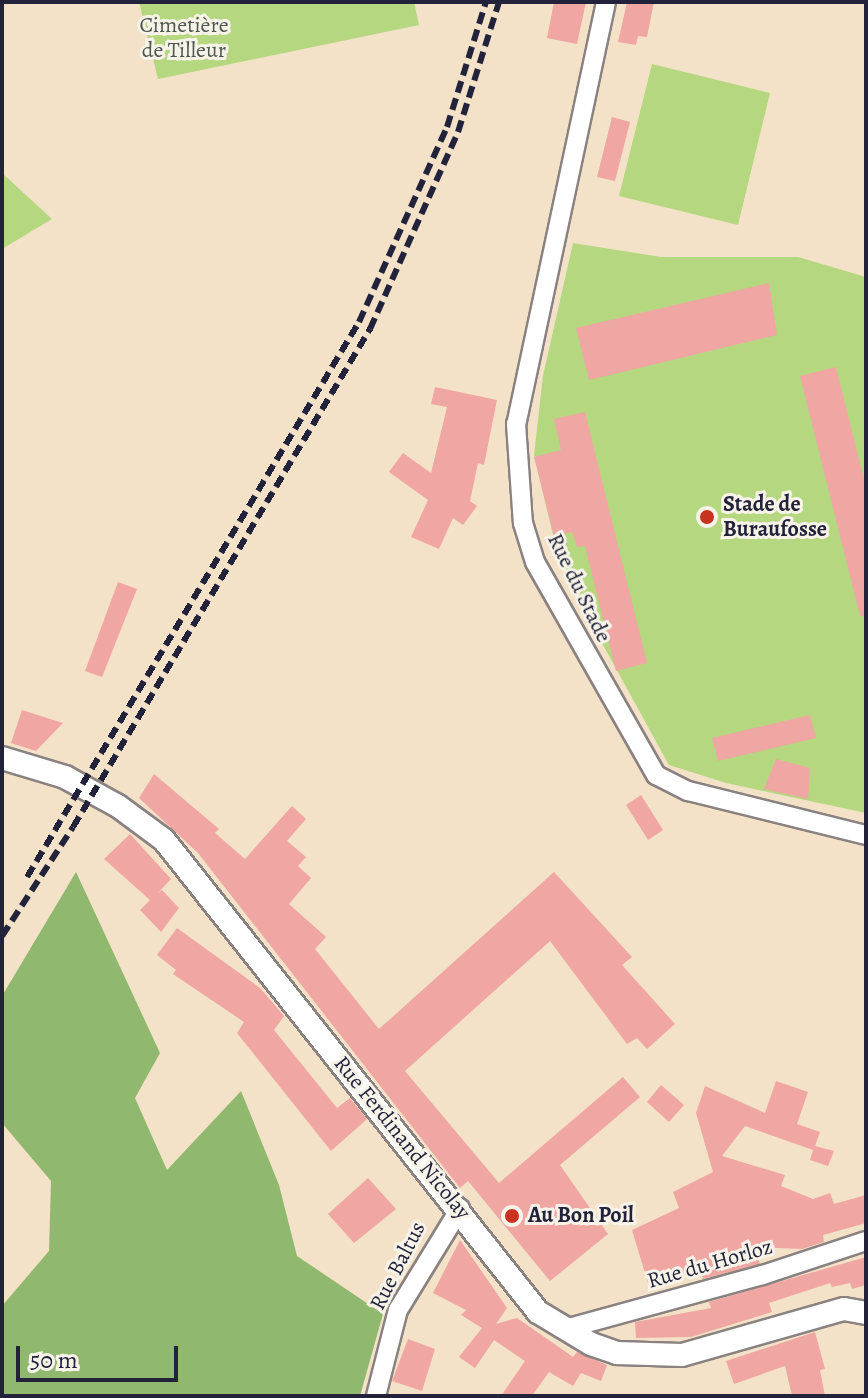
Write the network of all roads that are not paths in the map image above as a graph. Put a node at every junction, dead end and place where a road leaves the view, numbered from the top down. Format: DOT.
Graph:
graph roads {
  1 [pos="606,2"];
  2 [pos="2,758"];
  3 [pos="866,835"];
  4 [pos="460,1209"];
  5 [pos="866,1241"];
  6 [pos="866,1313"];
  7 [pos="565,1329"];
  8 [pos="376,1396"];
  1 -- 3 [label="street, Rue du Stade"];
  2 -- 4 [label="street, Rue Ferdinand Nicolay"];
  4 -- 7 [label="street, Rue Ferdinand Nicolay"];
  4 -- 8 [label="street, Rue Baltus"];
  5 -- 7 [label="street, Rue du Horloz"];
  6 -- 7 [label="street, Rue Ferdinand Nicolay"];
}
